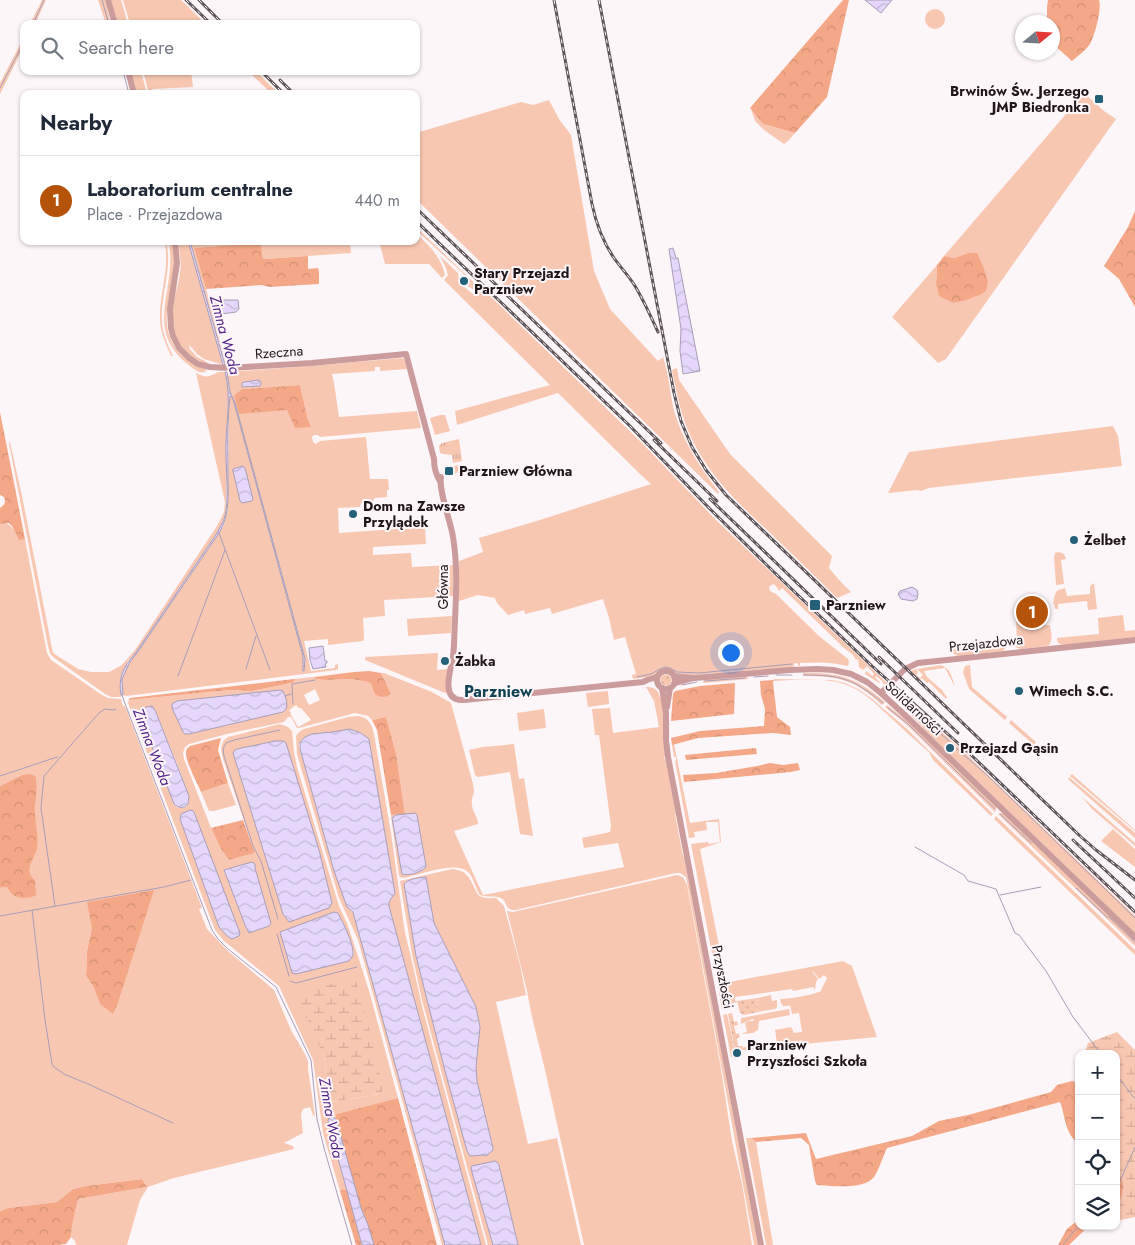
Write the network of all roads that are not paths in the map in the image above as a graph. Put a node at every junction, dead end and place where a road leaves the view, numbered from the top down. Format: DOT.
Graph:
graph roads {
  1 [pos="108,0"];
  2 [pos="114,20"];
  3 [pos="129,75"];
  4 [pos="133,90"];
  5 [pos="176,245"];
  6 [pos="406,354"];
  7 [pos="1135,640"];
  8 [pos="657,677"];
  9 [pos="643,682"];
  10 [pos="673,682"];
  11 [pos="660,686"];
  12 [pos="881,693"];
  13 [pos="666,713"];
  14 [pos="1135,937"];
  15 [pos="761,1245"];
  1 -- 2 [label="street"];
  3 -- 4 [label="street"];
  5 -- 6 [label="street, Rzeczna"];
  6 -- 9 [label="street, Główna"];
  7 -- 12 [label="street, Przejazdowa"];
  8 -- 9 [label="street"];
  8 -- 10 [label="street"];
  8 -- 11 [label="street, Przyszłości"];
  9 -- 11 [label="street"];
  10 -- 11 [label="street"];
  10 -- 12 [label="street, Solidarności"];
  10 -- 13 [label="street, Przyszłości"];
  11 -- 13 [label="street, Przyszłości"];
  12 -- 14 [label="street, Solidarności"];
  13 -- 15 [label="street, Przyszłości"];
}
